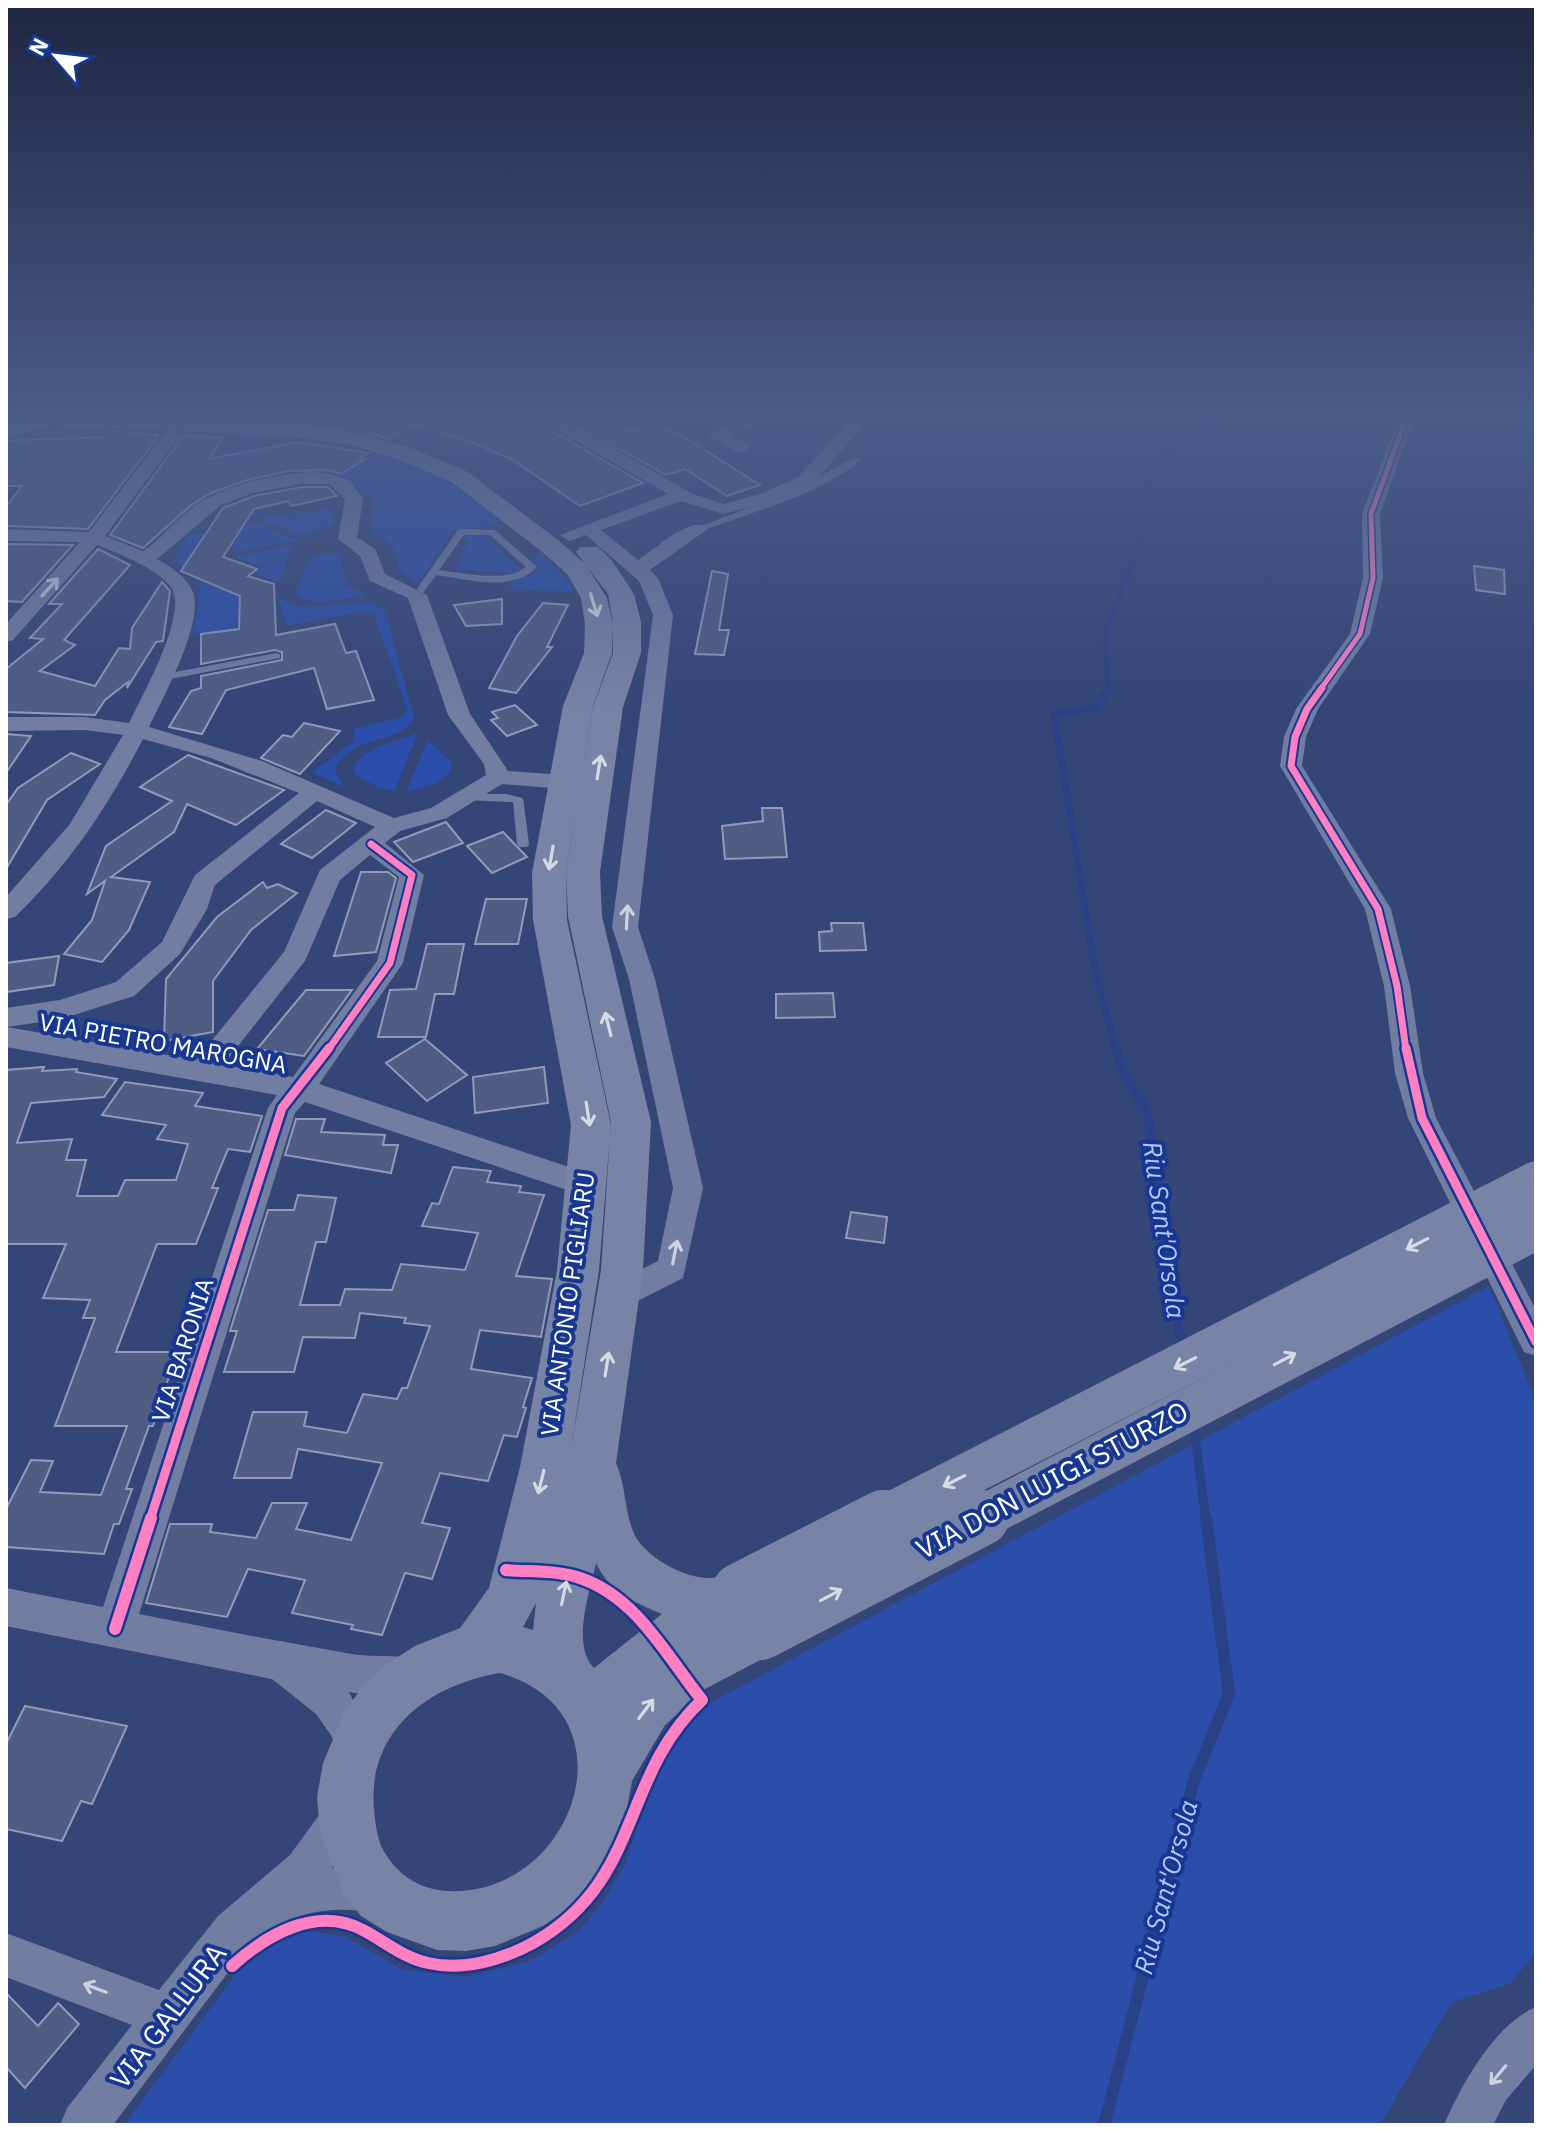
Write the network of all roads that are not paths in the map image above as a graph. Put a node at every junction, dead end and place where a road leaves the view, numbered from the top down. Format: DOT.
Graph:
graph roads {
  1 [pos="111,512"];
  2 [pos="198,512"];
  3 [pos="352,512"];
  4 [pos="506,512"];
  5 [pos="548,512"];
  6 [pos="632,512"];
  7 [pos="668,512"];
  8 [pos="743,512"];
  9 [pos="1372,512"];
  10 [pos="699,529"];
  11 [pos="578,531"];
  12 [pos="6,535"];
  13 [pos="94,538"];
  14 [pos="142,560"];
  15 [pos="637,570"];
  16 [pos="433,572"];
  17 [pos="417,595"];
  18 [pos="6,636"];
  19 [pos="276,656"];
  20 [pos="160,678"];
  21 [pos="6,724"];
  22 [pos="138,732"];
  23 [pos="498,777"];
  24 [pos="565,782"];
  25 [pos="315,791"];
  26 [pos="468,798"];
  27 [pos="392,826"];
  28 [pos="371,844"];
  29 [pos="523,844"];
  30 [pos="6,911"];
  31 [pos="6,925"];
  32 [pos="6,1018"];
  33 [pos="6,1037"];
  34 [pos="202,1072"];
  35 [pos="300,1089"];
  36 [pos="1536,1183"];
  37 [pos="585,1184"];
  38 [pos="1536,1228"];
  39 [pos="618,1297"];
  40 [pos="1536,1342"];
  41 [pos="595,1441"];
  42 [pos="6,1607"];
  43 [pos="739,1609"];
  44 [pos="115,1629"];
  45 [pos="477,1649"];
  46 [pos="271,1659"];
  47 [pos="411,1676"];
  48 [pos="574,1684"];
  49 [pos="356,1748"];
  50 [pos="605,1775"];
  51 [pos="345,1815"];
  52 [pos="380,1893"];
  53 [pos="255,1910"];
  54 [pos="6,1955"];
  55 [pos="168,2016"];
  56 [pos="1536,2030"];
  57 [pos="84,2125"];
  58 [pos="1468,2125"];
  1 -- 13 [label="street"];
  2 -- 14 [label="street"];
  3 -- 17 [label="street"];
  4 -- 24 [label="main road, VIA ANTONIO PIGLIARU, one-way"];
  5 -- 11 [label="main road, VIA ANTONIO PIGLIARU"];
  6 -- 11 [label="street"];
  7 -- 10 [label="street"];
  8 -- 10 [label="lane"];
  9 -- 40 [label="street"];
  10 -- 15 [label="street"];
  11 -- 15 [label="street, VIA ANTONIO PIGLIARU"];
  39 -- 11 [label="main road, VIA ANTONIO PIGLIARU, one-way"];
  12 -- 13 [label="street"];
  13 -- 14 [label="street"];
  18 -- 13 [label="street, one-way"];
  14 -- 20 [label="street"];
  39 -- 15 [label="street, VIA ANTONIO PIGLIARU, one-way"];
  16 -- 16 [label="lane"];
  16 -- 17 [label="lane"];
  17 -- 23 [label="street"];
  19 -- 20 [label="lane"];
  20 -- 22 [label="street"];
  21 -- 22 [label="street"];
  22 -- 25 [label="street"];
  22 -- 30 [label="street"];
  22 -- 31 [label="street"];
  23 -- 24 [label="street"];
  23 -- 26 [label="street"];
  24 -- 37 [label="main road, VIA ANTONIO PIGLIARU, one-way"];
  25 -- 27 [label="street"];
  25 -- 32 [label="street"];
  26 -- 27 [label="street"];
  26 -- 29 [label="lane"];
  27 -- 28 [label="street"];
  28 -- 34 [label="street"];
  28 -- 35 [label="street, VIA BARONIA"];
  33 -- 34 [label="street, VIA PIETRO MAROGNA"];
  34 -- 35 [label="street, VIA PIETRO MAROGNA"];
  35 -- 37 [label="street, VIA PIETRO MAROGNA"];
  35 -- 44 [label="street, VIA BARONIA"];
  36 -- 43 [label="main road, VIA DON LUIGI STURZO, one-way, bridge"];
  37 -- 45 [label="main road, VIA ANTONIO PIGLIARU, one-way"];
  43 -- 38 [label="main road, VIA DON LUIGI STURZO, one-way, bridge"];
  41 -- 39 [label="main road, VIA ANTONIO PIGLIARU, one-way"];
  41 -- 43 [label="main road"];
  48 -- 41 [label="main road, VIA ANTONIO PIGLIARU, one-way"];
  42 -- 44 [label="street"];
  43 -- 48 [label="main road, VIA DON LUIGI STURZO"];
  50 -- 43 [label="main road, VIA DON LUIGI STURZO, one-way"];
  44 -- 46 [label="street"];
  45 -- 47 [label="main road"];
  45 -- 48 [label="main road"];
  46 -- 47 [label="street"];
  46 -- 49 [label="street"];
  47 -- 49 [label="main road"];
  48 -- 50 [label="main road"];
  49 -- 51 [label="main road"];
  50 -- 52 [label="main road"];
  51 -- 52 [label="main road"];
  51 -- 53 [label="street, VIA GALLURA"];
  52 -- 53 [label="street, VIA GALLURA"];
  53 -- 55 [label="street, VIA GALLURA"];
  55 -- 54 [label="street, one-way"];
  55 -- 57 [label="street, VIA GALLURA"];
  56 -- 58 [label="street, one-way"];
}
